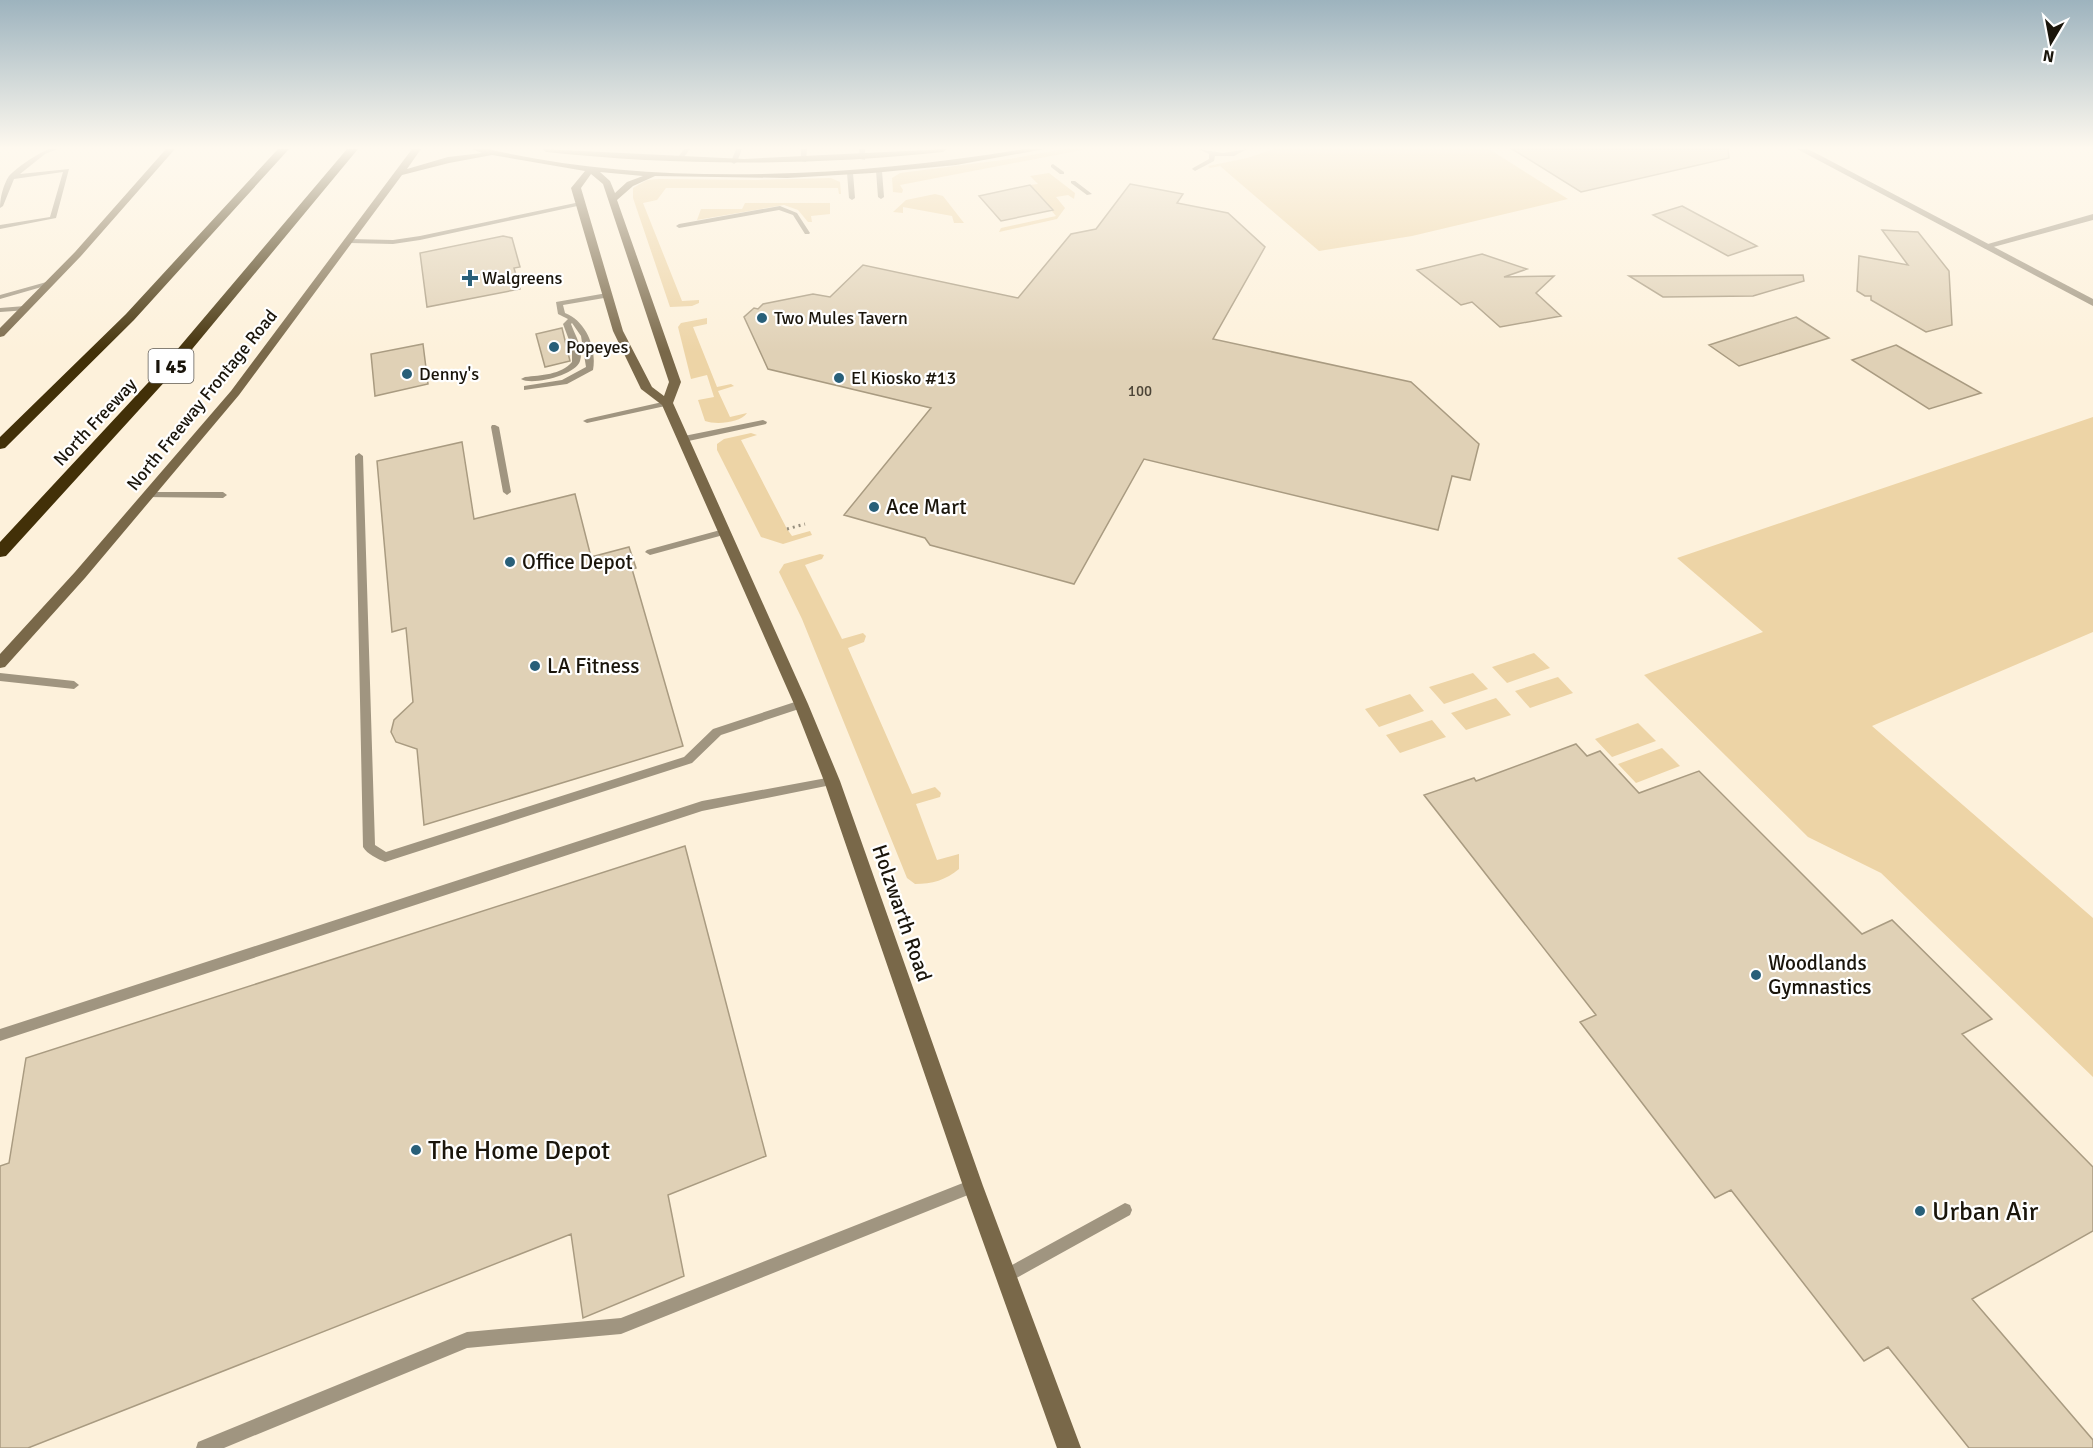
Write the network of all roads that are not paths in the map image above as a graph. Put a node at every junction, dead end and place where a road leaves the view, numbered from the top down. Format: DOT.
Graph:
graph roads {
  1 [pos="53,217"];
  2 [pos="110,217"];
  3 [pos="222,217"];
  4 [pos="296,217"];
  5 [pos="367,217"];
  6 [pos="521,217"];
  7 [pos="584,217"];
  8 [pos="619,217"];
  9 [pos="731,217"];
  10 [pos="797,217"];
  11 [pos="1930,217"];
  12 [pos="2093,217"];
  13 [pos="678,226"];
  14 [pos="0,227"];
  15 [pos="807,233"];
  16 [pos="350,241"];
  17 [pos="1986,246"];
  18 [pos="50,283"];
  19 [pos="607,295"];
  20 [pos="0,297"];
  21 [pos="2093,303"];
  22 [pos="25,308"];
  23 [pos="0,310"];
  24 [pos="571,320"];
  25 [pos="0,334"];
  26 [pos="667,403"];
  27 [pos="588,421"];
  28 [pos="763,422"];
  29 [pos="495,427"];
  30 [pos="684,439"];
  31 [pos="0,445"];
  32 [pos="359,456"];
  33 [pos="507,492"];
  34 [pos="148,495"];
  35 [pos="223,495"];
  36 [pos="724,532"];
  37 [pos="0,552"];
  38 [pos="650,552"];
  39 [pos="0,663"];
  40 [pos="0,677"];
  41 [pos="74,685"];
  42 [pos="801,704"];
  43 [pos="832,781"];
  44 [pos="0,1035"];
  45 [pos="973,1186"];
  46 [pos="1125,1210"];
  47 [pos="1006,1276"];
  48 [pos="204,1448"];
  49 [pos="1069,1448"];
  1 -- 14 [label="lane"];
  2 -- 18 [label="main road"];
  3 -- 31 [label="highway"];
  4 -- 37 [label="highway, North Freeway / I 45"];
  5 -- 16 [label="main road, North Freeway Frontage Road"];
  6 -- 16 [label="lane"];
  7 -- 19 [label="main road, Holzwarth Road"];
  8 -- 26 [label="main road"];
  9 -- 13 [label="lane"];
  10 -- 15 [label="lane"];
  11 -- 17 [label="street"];
  12 -- 17 [label="street"];
  16 -- 34 [label="main road, North Freeway Frontage Road"];
  17 -- 21 [label="street"];
  18 -- 20 [label="lane"];
  18 -- 22 [label="main road"];
  19 -- 24 [label="lane"];
  19 -- 26 [label="main road, Holzwarth Road"];
  22 -- 23 [label="lane"];
  22 -- 25 [label="main road"];
  24 -- 24 [label="lane"];
  26 -- 27 [label="lane"];
  26 -- 30 [label="main road, Holzwarth Road"];
  28 -- 30 [label="lane"];
  29 -- 33 [label="lane"];
  30 -- 36 [label="main road, Holzwarth Road"];
  32 -- 42 [label="lane"];
  34 -- 35 [label="lane"];
  34 -- 39 [label="main road, North Freeway Frontage Road"];
  36 -- 38 [label="lane"];
  36 -- 42 [label="main road, Holzwarth Road"];
  40 -- 41 [label="lane"];
  42 -- 43 [label="main road, Holzwarth Road"];
  43 -- 44 [label="lane"];
  43 -- 45 [label="main road, Holzwarth Road"];
  45 -- 47 [label="main road, Holzwarth Road"];
  45 -- 48 [label="lane"];
  46 -- 47 [label="lane"];
  47 -- 49 [label="main road, Holzwarth Road"];
}
